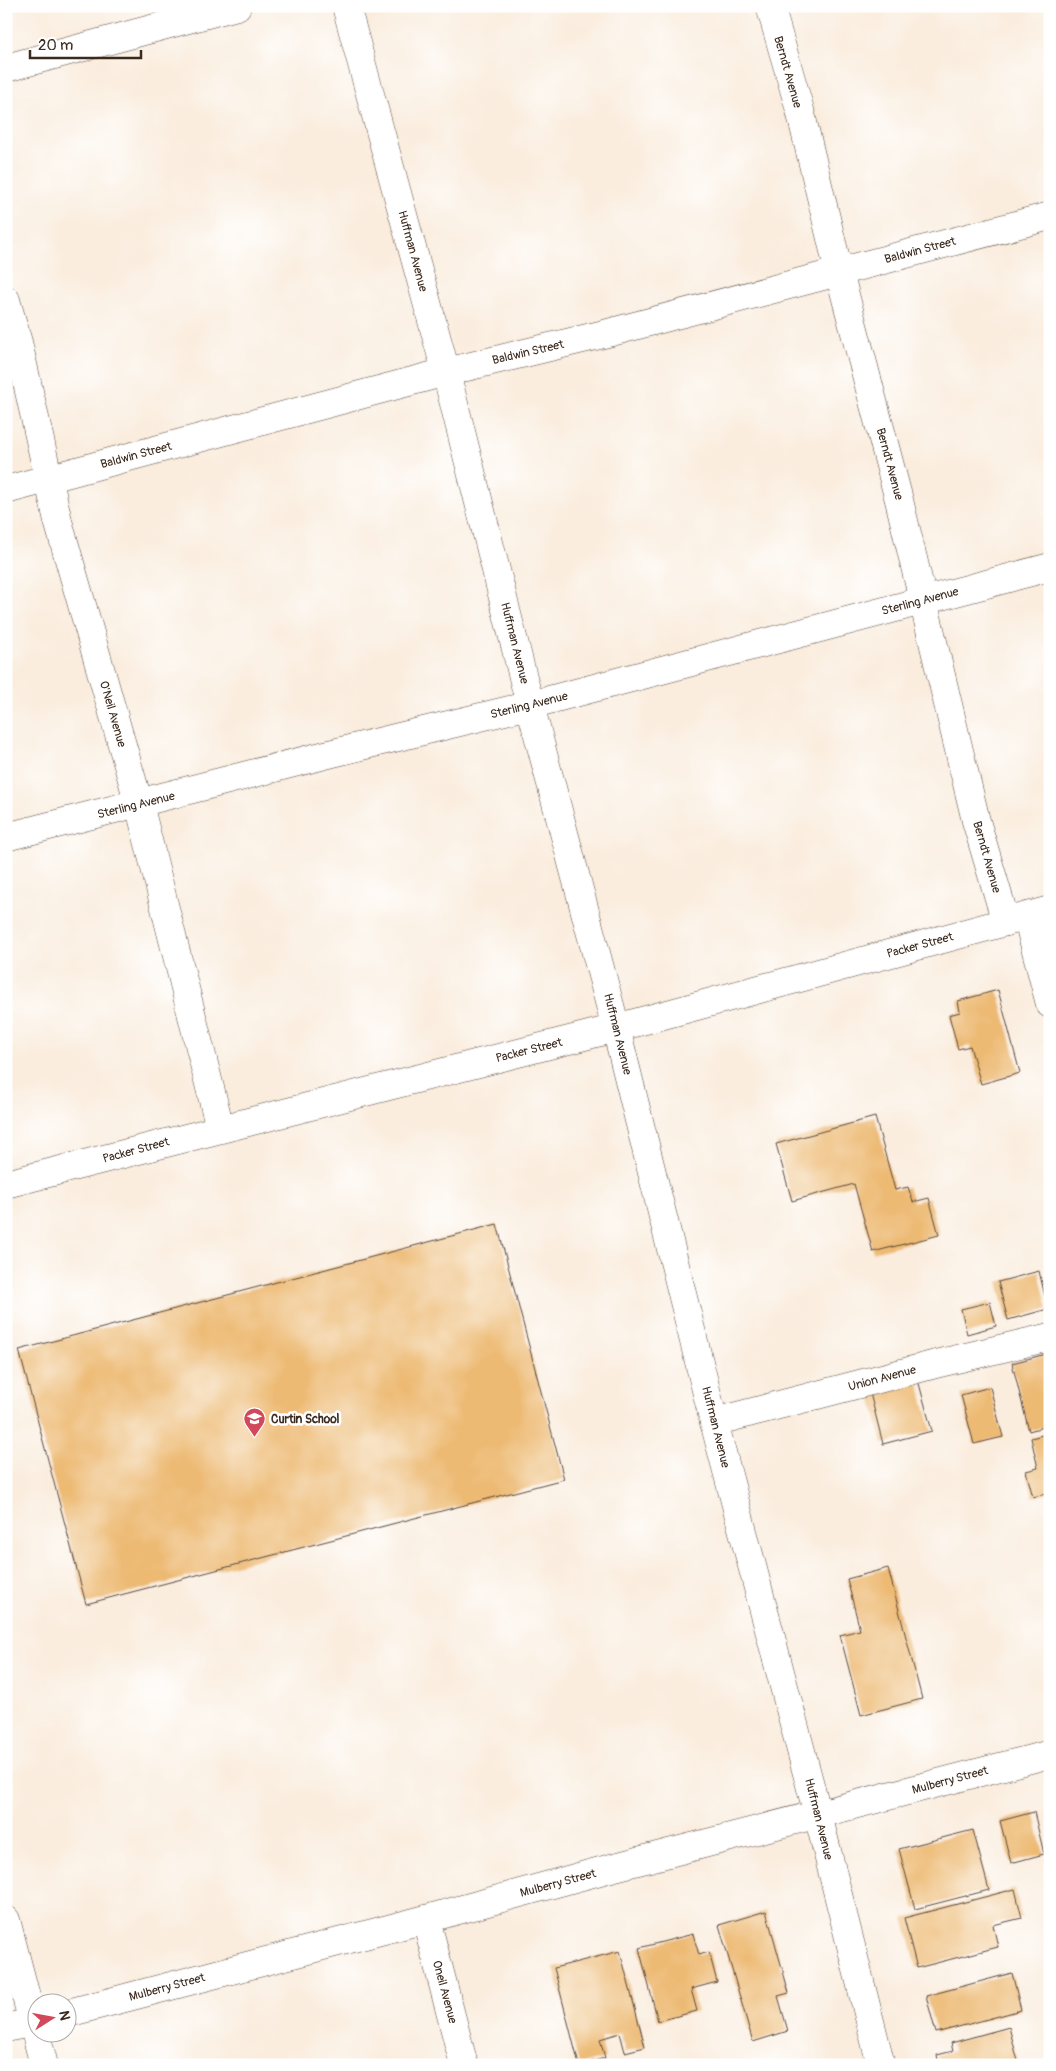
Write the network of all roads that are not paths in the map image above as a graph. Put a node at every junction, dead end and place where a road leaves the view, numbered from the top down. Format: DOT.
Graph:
graph roads {
  1 [pos="237,6"];
  2 [pos="346,6"];
  3 [pos="770,6"];
  4 [pos="6,68"];
  5 [pos="1050,216"];
  6 [pos="838,272"];
  7 [pos="6,300"];
  8 [pos="446,372"];
  9 [pos="48,479"];
  10 [pos="6,490"];
  11 [pos="1050,567"];
  12 [pos="924,600"];
  13 [pos="530,705"];
  14 [pos="139,804"];
  15 [pos="6,837"];
  16 [pos="1028,916"];
  17 [pos="1050,1004"];
  18 [pos="616,1028"];
  19 [pos="220,1128"];
  20 [pos="6,1184"];
  21 [pos="1050,1337"];
  22 [pos="714,1422"];
  23 [pos="1050,1754"];
  24 [pos="818,1815"];
  25 [pos="426,1919"];
  26 [pos="6,1920"];
  27 [pos="28,1997"];
  28 [pos="78,2010"];
  29 [pos="28,2023"];
  30 [pos="6,2028"];
  31 [pos="40,2044"];
  32 [pos="44,2065"];
  33 [pos="464,2065"];
  34 [pos="882,2065"];
  1 -- 4 [label="street"];
  2 -- 8 [label="street, Huffman Avenue"];
  3 -- 6 [label="street, Berndt Avenue"];
  5 -- 6 [label="street, Baldwin Street"];
  6 -- 8 [label="street, Baldwin Street"];
  6 -- 12 [label="street, Berndt Avenue"];
  7 -- 9 [label="street, O'Neil Avenue"];
  8 -- 9 [label="street, Baldwin Street"];
  8 -- 13 [label="street, Huffman Avenue"];
  9 -- 10 [label="street, Baldwin Street"];
  9 -- 14 [label="street, O'Neil Avenue"];
  11 -- 12 [label="street, Sterling Avenue"];
  12 -- 13 [label="street, Sterling Avenue"];
  12 -- 16 [label="street, Berndt Avenue"];
  13 -- 14 [label="street, Sterling Avenue"];
  13 -- 18 [label="street, Huffman Avenue"];
  14 -- 15 [label="street, Sterling Avenue"];
  14 -- 19 [label="street, O'Neil Avenue"];
  16 -- 17 [label="street"];
  16 -- 18 [label="street, Packer Street"];
  18 -- 19 [label="street, Packer Street"];
  18 -- 22 [label="street, Huffman Avenue"];
  19 -- 20 [label="street, Packer Street"];
  21 -- 22 [label="street, Union Avenue"];
  22 -- 24 [label="street, Huffman Avenue"];
  23 -- 24 [label="street, Mulberry Street"];
  24 -- 25 [label="street, Mulberry Street"];
  24 -- 34 [label="street, Huffman Avenue"];
  25 -- 28 [label="street, Mulberry Street"];
  25 -- 33 [label="street, Oneil Avenue"];
  26 -- 27 [label="street"];
  29 -- 30 [label="street"];
  31 -- 32 [label="street"];
}
